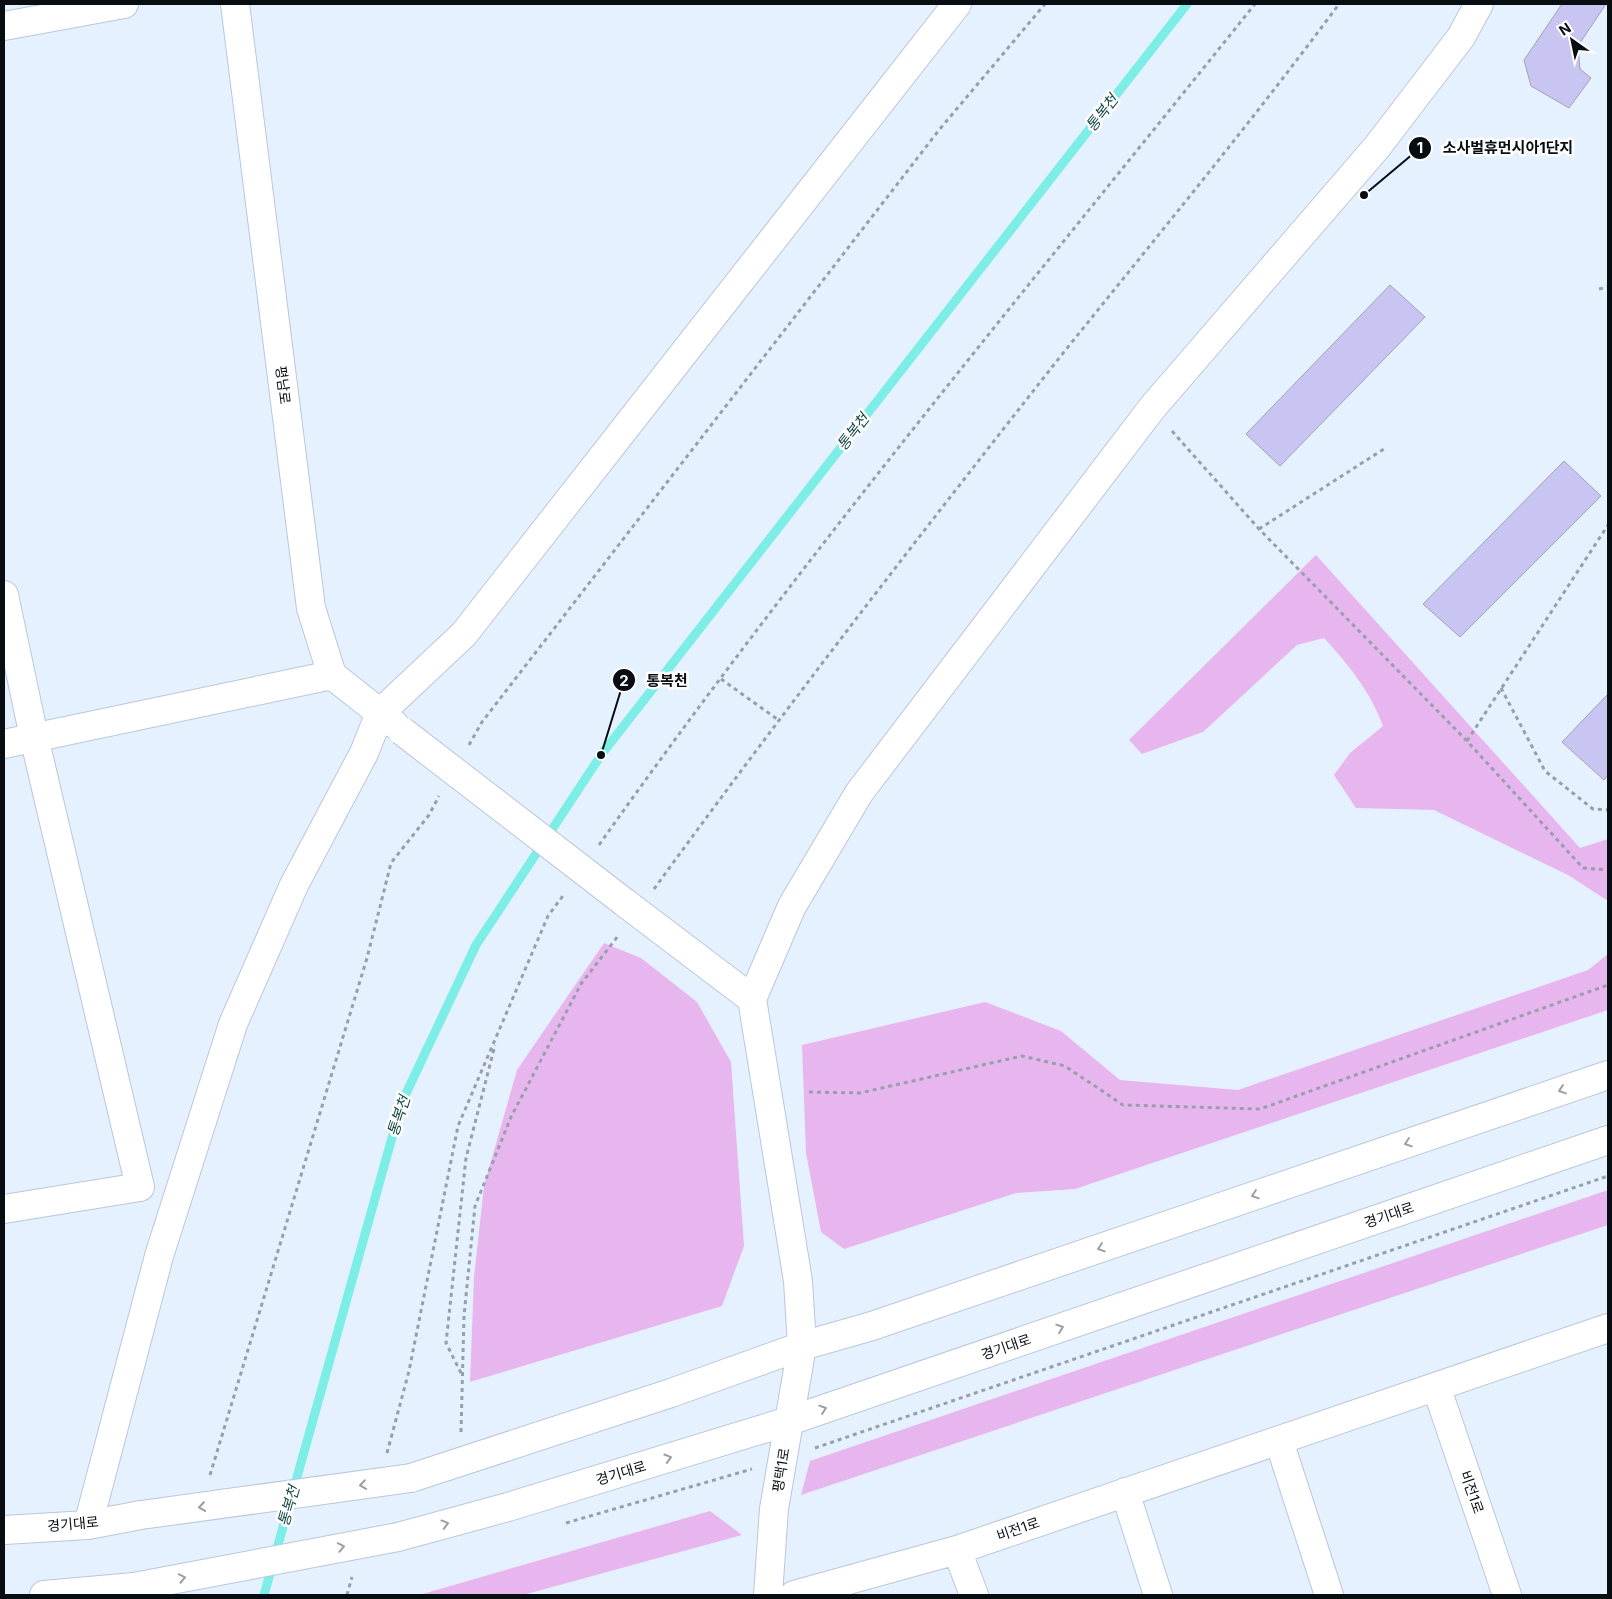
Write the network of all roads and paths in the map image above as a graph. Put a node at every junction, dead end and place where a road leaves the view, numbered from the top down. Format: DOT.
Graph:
graph roads {
  1 [pos="124,4"];
  2 [pos="235,4"];
  3 [pos="957,4"];
  4 [pos="1045,4"];
  5 [pos="1255,4"];
  6 [pos="1339,4"];
  7 [pos="1479,4"];
  8 [pos="4,26"];
  9 [pos="1608,287"];
  10 [pos="1599,289"];
  11 [pos="1152,408"];
  12 [pos="1387,447"];
  13 [pos="1608,524"];
  14 [pos="1259,529"];
  15 [pos="4,595"];
  16 [pos="332,675"];
  17 [pos="721,679"];
  18 [pos="1501,687"];
  19 [pos="380,713"];
  20 [pos="777,720"];
  21 [pos="34,737"];
  22 [pos="1467,741"];
  23 [pos="4,744"];
  24 [pos="467,748"];
  25 [pos="443,790"];
  26 [pos="1608,810"];
  27 [pos="594,851"];
  28 [pos="1608,870"];
  29 [pos="566,892"];
  30 [pos="631,907"];
  31 [pos="1608,985"];
  32 [pos="752,999"];
  33 [pos="497,1035"];
  34 [pos="1608,1075"];
  35 [pos="809,1092"];
  36 [pos="1608,1140"];
  37 [pos="4,1209"];
  38 [pos="1607,1332"];
  39 [pos="802,1346"];
  40 [pos="462,1375"];
  41 [pos="1437,1388"];
  42 [pos="789,1421"];
  43 [pos="1278,1441"];
  44 [pos="386,1455"];
  45 [pos="460,1462"];
  46 [pos="208,1482"];
  47 [pos="1125,1492"];
  48 [pos="88,1525"];
  49 [pos="4,1529"];
  50 [pos="957,1550"];
  51 [pos="355,1567"];
  52 [pos="44,1595"];
  53 [pos="347,1595"];
  54 [pos="768,1595"];
  55 [pos="794,1595"];
  56 [pos="974,1595"];
  57 [pos="1158,1595"];
  58 [pos="1329,1595"];
  59 [pos="1507,1595"];
  1 -- 8 [label="street"];
  2 -- 16 [label="street, 평남로"];
  3 -- 19 [label="street"];
  4 -- 24 [label="path"];
  5 -- 17 [label="path"];
  6 -- 20 [label="path"];
  7 -- 11 [label="street"];
  9 -- 10 [label="path"];
  11 -- 14 [label="path"];
  11 -- 32 [label="street"];
  12 -- 14 [label="path"];
  13 -- 18 [label="path"];
  14 -- 22 [label="path"];
  15 -- 21 [label="street"];
  16 -- 19 [label="street"];
  16 -- 21 [label="street"];
  17 -- 20 [label="path"];
  17 -- 27 [label="path"];
  18 -- 22 [label="path"];
  18 -- 26 [label="path"];
  19 -- 30 [label="street, bridge"];
  19 -- 48 [label="street"];
  20 -- 30 [label="path"];
  21 -- 23 [label="street"];
  21 -- 37 [label="street"];
  22 -- 28 [label="path"];
  25 -- 46 [label="path"];
  29 -- 33 [label="path"];
  30 -- 32 [label="street"];
  30 -- 40 [label="path"];
  31 -- 35 [label="path"];
  32 -- 39 [label="street, 평택1로"];
  33 -- 40 [label="path"];
  33 -- 44 [label="path"];
  34 -- 39 [label="street, one-way"];
  42 -- 36 [label="street, 경기대로, one-way"];
  38 -- 41 [label="street, 비전1로"];
  39 -- 42 [label="street, 평택1로"];
  39 -- 45 [label="street"];
  40 -- 45 [label="path"];
  41 -- 43 [label="street, 비전1로"];
  41 -- 59 [label="street, 비전1로"];
  52 -- 42 [label="street, 경기대로, one-way, bridge"];
  42 -- 54 [label="street, 평택1로"];
  43 -- 47 [label="street, 비전1로"];
  43 -- 58 [label="street"];
  45 -- 48 [label="street, 경기대로, one-way, bridge"];
  47 -- 50 [label="street, 비전1로"];
  47 -- 57 [label="street"];
  48 -- 49 [label="street, 경기대로"];
  50 -- 55 [label="street, 비전1로"];
  50 -- 56 [label="street"];
  51 -- 53 [label="path"];
}
